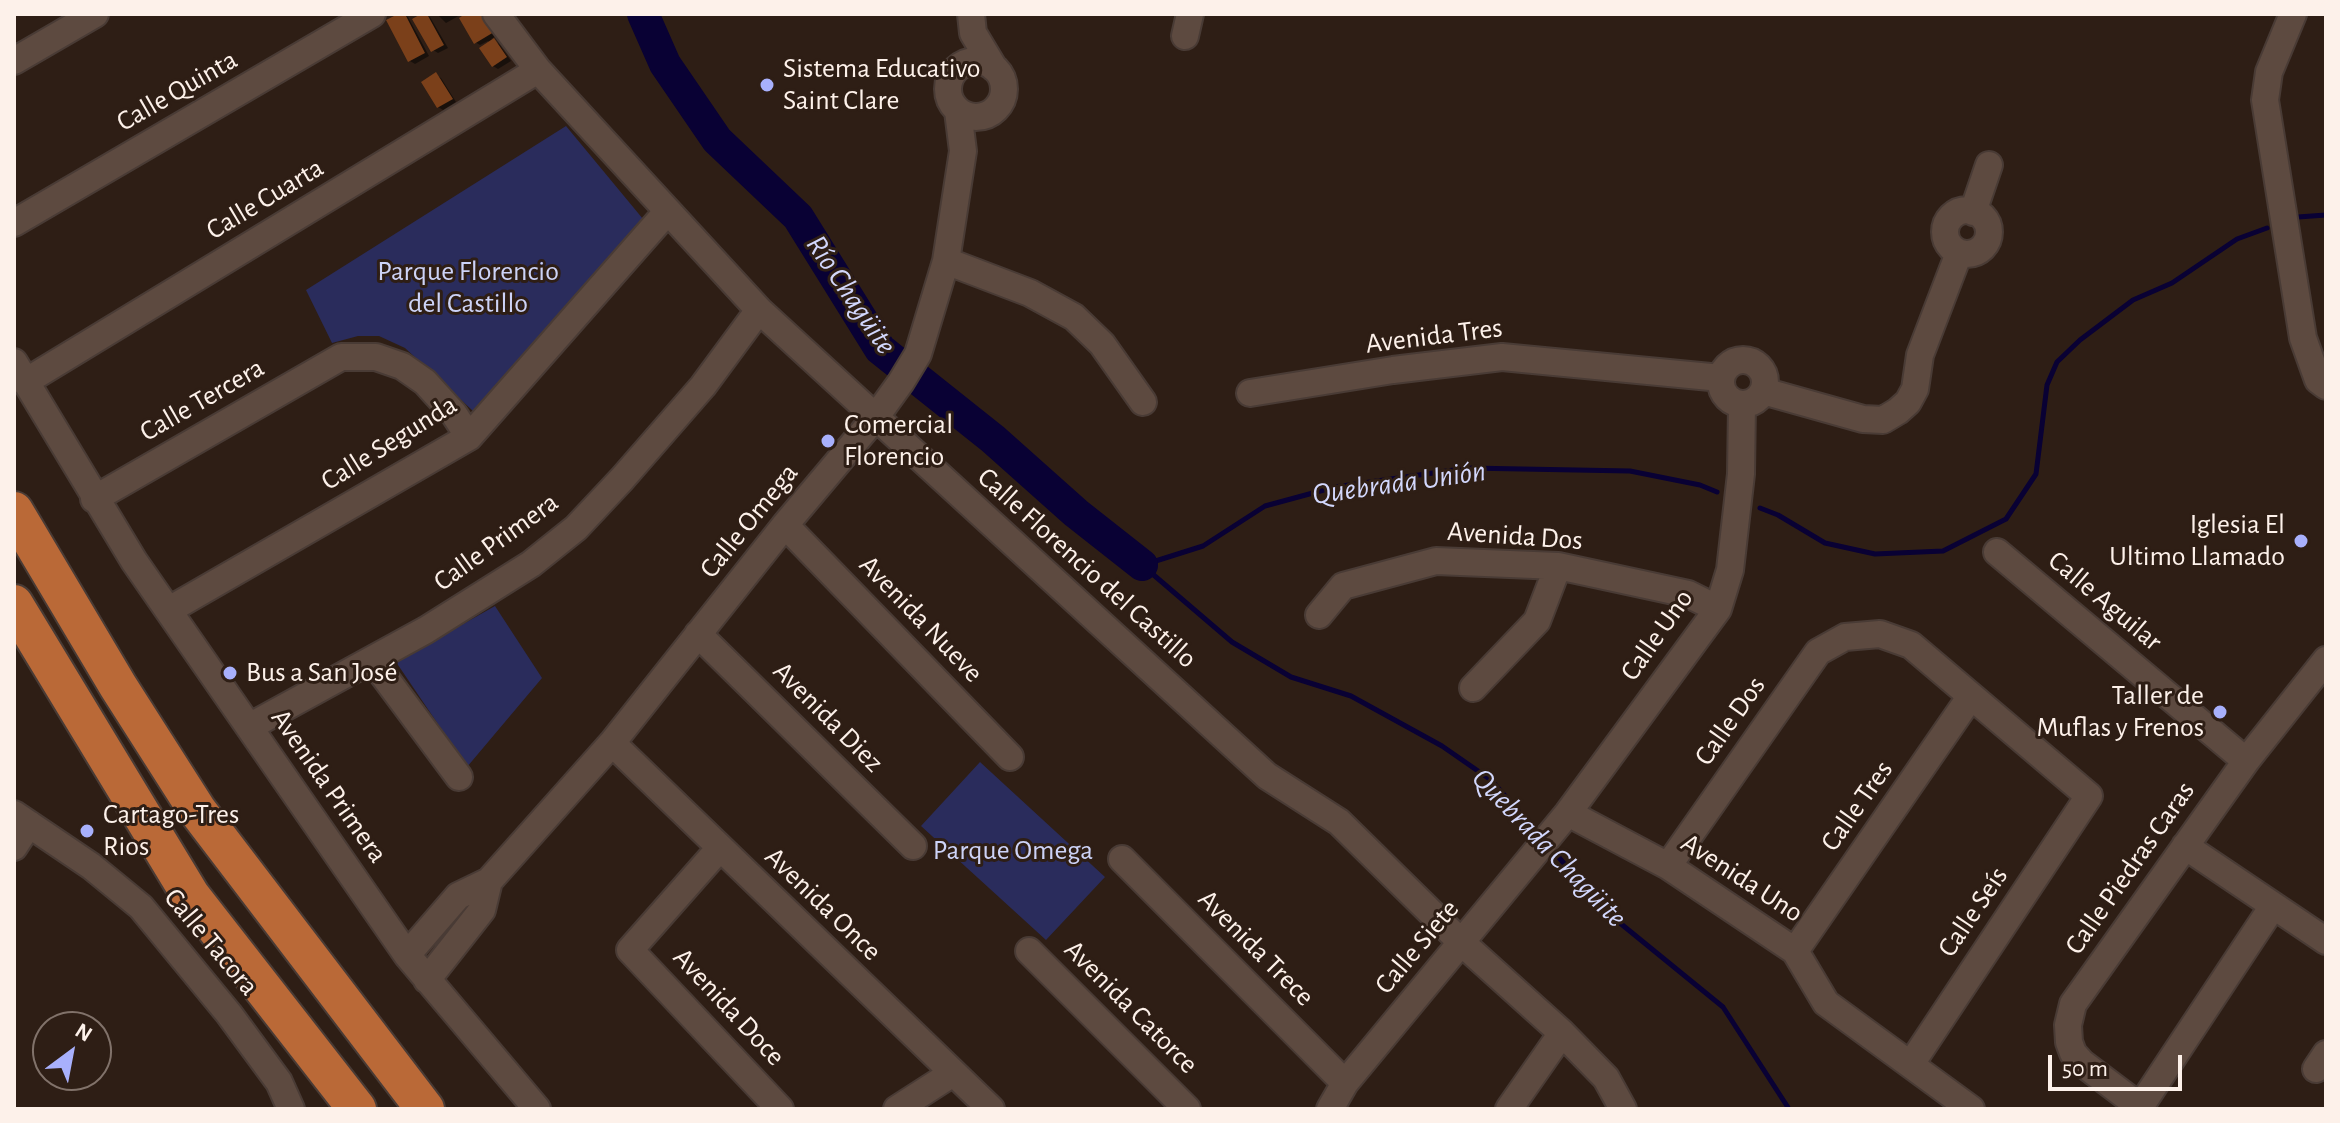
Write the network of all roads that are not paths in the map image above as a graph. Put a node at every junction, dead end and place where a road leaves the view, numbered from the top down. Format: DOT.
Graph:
graph roads {
  1 [pos="372,14"];
  2 [pos="496,14"];
  3 [pos="2293,14"];
  4 [pos="88,16"];
  5 [pos="972,24"];
  6 [pos="14,61"];
  7 [pos="961,66"];
  8 [pos="994,68"];
  9 [pos="538,70"];
  10 [pos="958,111"];
  11 [pos="987,115"];
  12 [pos="963,151"];
  13 [pos="1989,165"];
  14 [pos="667,212"];
  15 [pos="14,223"];
  16 [pos="946,261"];
  17 [pos="759,310"];
  18 [pos="19,372"];
  19 [pos="1721,378"];
  20 [pos="2326,386"];
  21 [pos="1250,393"];
  22 [pos="1753,398"];
  23 [pos="1143,402"];
  24 [pos="875,418"];
  25 [pos="469,437"];
  26 [pos="94,499"];
  27 [pos="14,511"];
  28 [pos="785,525"];
  29 [pos="1997,552"];
  30 [pos="1558,566"];
  31 [pos="14,604"];
  32 [pos="1718,609"];
  33 [pos="169,610"];
  34 [pos="1319,615"];
  35 [pos="698,634"];
  36 [pos="372,660"];
  37 [pos="2326,660"];
  38 [pos="1473,688"];
  39 [pos="1971,696"];
  40 [pos="249,727"];
  41 [pos="612,743"];
  42 [pos="1010,757"];
  43 [pos="2246,761"];
  44 [pos="459,777"];
  45 [pos="21,819"];
  46 [pos="1562,821"];
  47 [pos="913,846"];
  48 [pos="2185,846"];
  49 [pos="14,847"];
  50 [pos="719,849"];
  51 [pos="1122,859"];
  52 [pos="1668,866"];
  53 [pos="489,881"];
  54 [pos="2273,906"];
  55 [pos="2326,941"];
  56 [pos="1462,943"];
  57 [pos="1029,951"];
  58 [pos="1795,951"];
  59 [pos="407,955"];
  60 [pos="427,980"];
  61 [pos="1562,1033"];
  62 [pos="1911,1064"];
  63 [pos="953,1073"];
  64 [pos="1345,1083"];
  65 [pos="415,1097"];
  66 [pos="2142,1108"];
  67 [pos="291,1109"];
  68 [pos="357,1109"];
  69 [pos="435,1109"];
  70 [pos="537,1109"];
  71 [pos="780,1109"];
  72 [pos="897,1109"];
  73 [pos="991,1109"];
  74 [pos="1187,1109"];
  75 [pos="1330,1109"];
  76 [pos="1509,1109"];
  77 [pos="1623,1109"];
  78 [pos="1971,1109"];
  1 -- 15 [label="street, Calle Quinta"];
  2 -- 9 [label="street, Calle Florencio del Castillo"];
  3 -- 20 [label="street"];
  4 -- 6 [label="street"];
  5 -- 7 [label="street"];
  5 -- 8 [label="street"];
  7 -- 8 [label="street"];
  7 -- 10 [label="street"];
  8 -- 11 [label="street"];
  9 -- 14 [label="street, Calle Florencio del Castillo"];
  9 -- 18 [label="street, Calle Cuarta"];
  10 -- 11 [label="street"];
  10 -- 12 [label="street, Calle Omega"];
  11 -- 12 [label="street, Calle Omega"];
  12 -- 16 [label="street, Calle Omega"];
  13 -- 22 [label="street"];
  14 -- 17 [label="street, Calle Florencio del Castillo"];
  14 -- 25 [label="street, Calle Segunda"];
  16 -- 23 [label="street"];
  16 -- 24 [label="street, Calle Omega"];
  17 -- 24 [label="street, Calle Florencio del Castillo"];
  17 -- 36 [label="street, Calle Primera"];
  18 -- 26 [label="street, Avenida Primera"];
  19 -- 21 [label="street, Avenida Tres"];
  19 -- 22 [label="street"];
  19 -- 22 [label="street"];
  22 -- 32 [label="street, Calle Uno"];
  24 -- 28 [label="street, Calle Omega"];
  24 -- 56 [label="street, Calle Florencio del Castillo"];
  25 -- 26 [label="street, Calle Tercera"];
  25 -- 33 [label="street, Calle Segunda"];
  26 -- 33 [label="street, Avenida Primera"];
  27 -- 65 [label="highway"];
  28 -- 35 [label="street, Calle Omega"];
  28 -- 42 [label="street, Avenida Nueve"];
  29 -- 43 [label="street, Calle Aguilar"];
  30 -- 32 [label="street, Avenida Dos"];
  30 -- 34 [label="street, Avenida Dos"];
  30 -- 38 [label="street"];
  31 -- 68 [label="highway"];
  32 -- 46 [label="street, Calle Uno"];
  33 -- 40 [label="street, Avenida Primera"];
  35 -- 41 [label="street, Calle Omega"];
  35 -- 47 [label="street, Avenida Diez"];
  36 -- 40 [label="street, Calle Primera"];
  36 -- 44 [label="street"];
  37 -- 43 [label="street, Calle Piedras Caras"];
  39 -- 52 [label="street, Calle Dos"];
  39 -- 58 [label="street, Calle Tres"];
  39 -- 62 [label="street, Calle Seís"];
  40 -- 59 [label="street, Avenida Primera"];
  41 -- 50 [label="street, Avenida Once"];
  41 -- 53 [label="street, Calle Omega"];
  43 -- 48 [label="street, Calle Piedras Caras"];
  45 -- 49 [label="street"];
  45 -- 67 [label="street, Calle Tacora"];
  46 -- 52 [label="street, Avenida Uno"];
  46 -- 56 [label="street, Calle Siete"];
  48 -- 54 [label="street"];
  48 -- 66 [label="street, Calle Piedras Caras"];
  50 -- 63 [label="street, Avenida Once"];
  50 -- 71 [label="street, Avenida Doce"];
  51 -- 64 [label="street, Avenida Trece"];
  52 -- 58 [label="street, Avenida Uno"];
  53 -- 59 [label="street, Calle Omega"];
  53 -- 60 [label="street, Calle Omega"];
  54 -- 55 [label="street"];
  54 -- 66 [label="street"];
  56 -- 61 [label="street, Calle Florencio del Castillo"];
  56 -- 64 [label="street, Calle Siete"];
  57 -- 74 [label="street, Avenida Catorce"];
  58 -- 62 [label="street, Avenida Uno"];
  59 -- 60 [label="street, Avenida Primera"];
  60 -- 70 [label="street, Avenida Primera"];
  61 -- 76 [label="street"];
  61 -- 77 [label="street, Calle Florencio del Castillo"];
  62 -- 78 [label="street, Avenida Uno"];
  63 -- 72 [label="street"];
  63 -- 73 [label="street, Avenida Once"];
  64 -- 75 [label="street, Calle Siete"];
  65 -- 69 [label="highway"];
}
